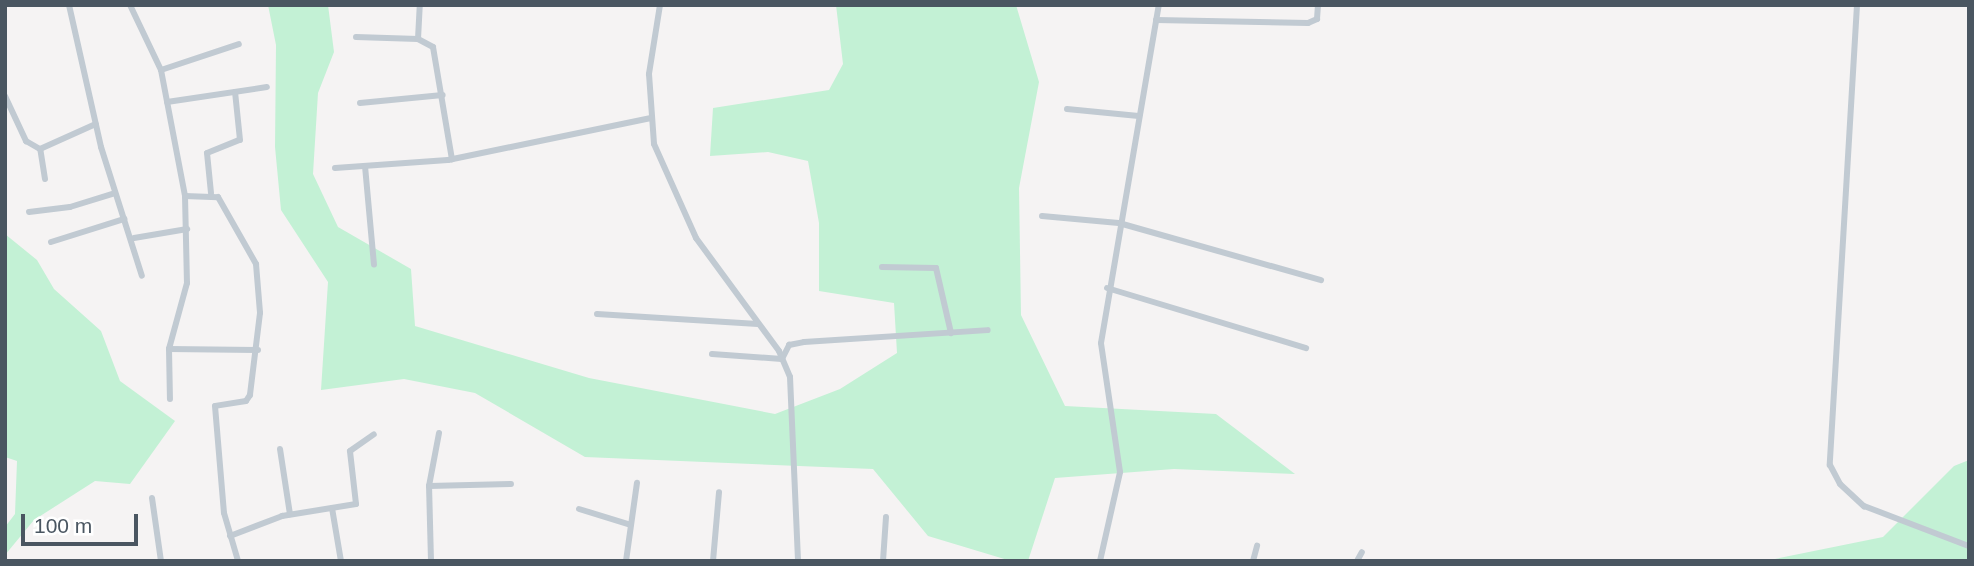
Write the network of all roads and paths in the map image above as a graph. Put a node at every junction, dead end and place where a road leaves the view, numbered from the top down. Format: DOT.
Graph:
graph roads {
  1 [pos="69,5"];
  2 [pos="130,5"];
  3 [pos="420,5"];
  4 [pos="660,5"];
  5 [pos="1159,5"];
  6 [pos="1318,5"];
  7 [pos="1857,5"];
  8 [pos="1156,20"];
  9 [pos="356,37"];
  10 [pos="418,39"];
  11 [pos="239,44"];
  12 [pos="161,70"];
  13 [pos="267,87"];
  14 [pos="235,92"];
  15 [pos="443,95"];
  16 [pos="5,96"];
  17 [pos="167,102"];
  18 [pos="360,103"];
  19 [pos="1067,108"];
  20 [pos="1139,116"];
  21 [pos="650,118"];
  22 [pos="96,124"];
  23 [pos="40,149"];
  24 [pos="452,159"];
  25 [pos="365,166"];
  26 [pos="335,168"];
  27 [pos="46,179"];
  28 [pos="115,193"];
  29 [pos="211,193"];
  30 [pos="185,196"];
  31 [pos="29,212"];
  32 [pos="1042,216"];
  33 [pos="124,219"];
  34 [pos="1119,223"];
  35 [pos="187,229"];
  36 [pos="134,238"];
  37 [pos="51,242"];
  38 [pos="374,265"];
  39 [pos="882,267"];
  40 [pos="142,276"];
  41 [pos="1321,280"];
  42 [pos="1107,288"];
  43 [pos="597,314"];
  44 [pos="758,324"];
  45 [pos="988,330"];
  46 [pos="951,333"];
  47 [pos="1306,348"];
  48 [pos="169,349"];
  49 [pos="258,350"];
  50 [pos="712,354"];
  51 [pos="782,359"];
  52 [pos="170,399"];
  53 [pos="439,433"];
  54 [pos="374,434"];
  55 [pos="280,449"];
  56 [pos="637,482"];
  57 [pos="512,484"];
  58 [pos="429,486"];
  59 [pos="719,492"];
  60 [pos="152,498"];
  61 [pos="332,508"];
  62 [pos="579,509"];
  63 [pos="290,514"];
  64 [pos="887,517"];
  65 [pos="631,525"];
  66 [pos="230,536"];
  67 [pos="1969,545"];
  68 [pos="1257,546"];
  69 [pos="1362,552"];
  70 [pos="161,561"];
  71 [pos="238,561"];
  72 [pos="341,561"];
  73 [pos="431,561"];
  74 [pos="626,561"];
  75 [pos="713,561"];
  76 [pos="798,561"];
  77 [pos="883,561"];
  78 [pos="1100,561"];
  79 [pos="1253,561"];
  80 [pos="1357,561"];
  1 -- 22 [label="street"];
  2 -- 12 [label="street"];
  3 -- 10 [label="street"];
  4 -- 21 [label="street"];
  5 -- 8 [label="street"];
  6 -- 8 [label="street"];
  7 -- 67 [label="street"];
  8 -- 20 [label="street"];
  9 -- 10 [label="street"];
  10 -- 15 [label="street"];
  11 -- 12 [label="street"];
  12 -- 17 [label="street"];
  13 -- 14 [label="street"];
  14 -- 17 [label="street"];
  14 -- 29 [label="street"];
  15 -- 18 [label="street"];
  15 -- 24 [label="street"];
  16 -- 23 [label="street"];
  17 -- 30 [label="street"];
  19 -- 20 [label="street"];
  20 -- 34 [label="street"];
  21 -- 24 [label="street"];
  21 -- 44 [label="street"];
  22 -- 23 [label="street"];
  22 -- 28 [label="street"];
  23 -- 27 [label="street"];
  24 -- 25 [label="street"];
  25 -- 26 [label="street"];
  25 -- 38 [label="street"];
  28 -- 31 [label="street"];
  28 -- 33 [label="street"];
  29 -- 30 [label="street"];
  29 -- 49 [label="street"];
  30 -- 35 [label="street"];
  32 -- 34 [label="street"];
  33 -- 36 [label="street"];
  33 -- 37 [label="street"];
  34 -- 41 [label="street"];
  34 -- 42 [label="street"];
  35 -- 36 [label="street"];
  35 -- 48 [label="street"];
  36 -- 40 [label="street"];
  39 -- 46 [label="street"];
  42 -- 47 [label="street"];
  42 -- 78 [label="street"];
  43 -- 44 [label="street"];
  44 -- 51 [label="street"];
  45 -- 46 [label="street"];
  46 -- 51 [label="street"];
  48 -- 49 [label="street"];
  48 -- 52 [label="street"];
  49 -- 66 [label="street"];
  50 -- 51 [label="street"];
  51 -- 76 [label="street"];
  53 -- 58 [label="street"];
  54 -- 61 [label="street"];
  55 -- 63 [label="street"];
  56 -- 65 [label="street"];
  57 -- 58 [label="street"];
  58 -- 73 [label="street"];
  59 -- 75 [label="street"];
  60 -- 70 [label="street"];
  61 -- 63 [label="street"];
  61 -- 72 [label="street"];
  62 -- 65 [label="street"];
  63 -- 66 [label="street"];
  64 -- 77 [label="street"];
  65 -- 74 [label="street"];
  66 -- 71 [label="street"];
  68 -- 79 [label="street"];
  69 -- 80 [label="street"];
}
